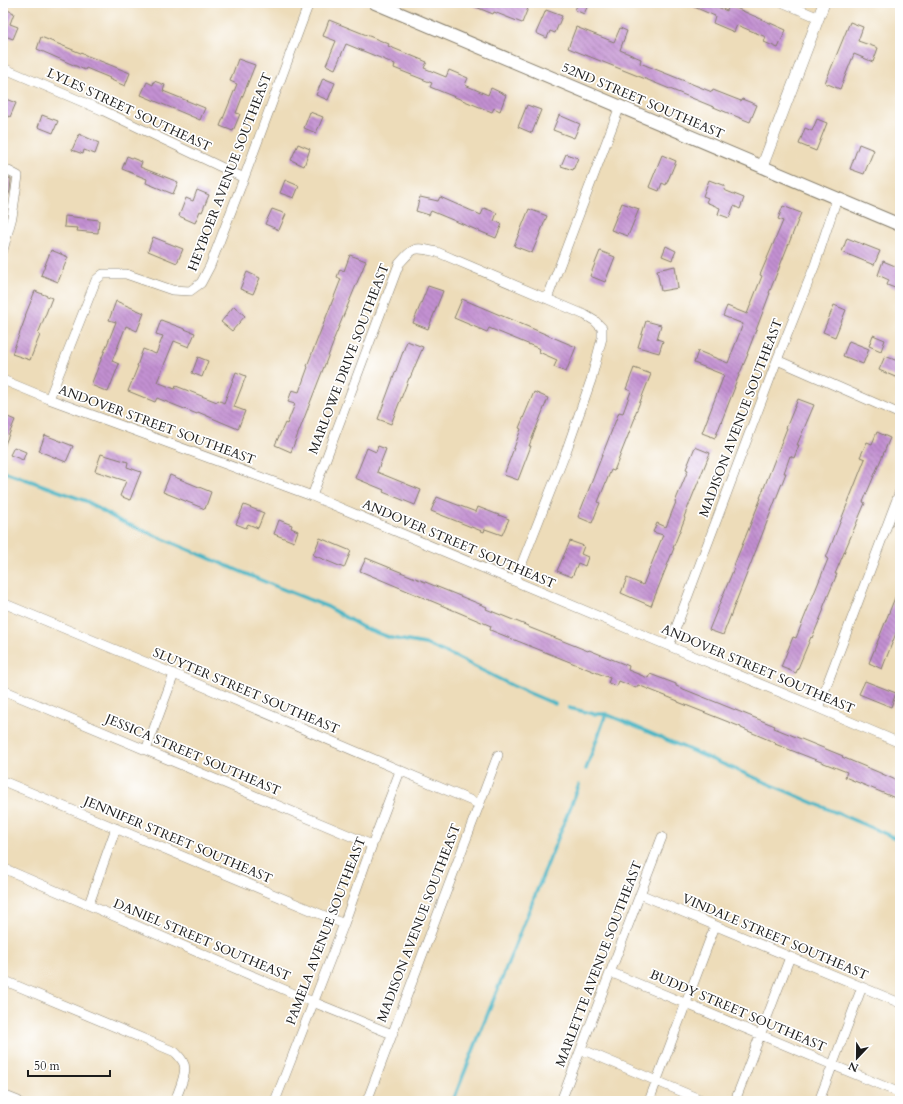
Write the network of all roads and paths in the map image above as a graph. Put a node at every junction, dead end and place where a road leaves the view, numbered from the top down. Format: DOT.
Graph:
graph roads {
  1 [pos="309,3"];
  2 [pos="375,3"];
  3 [pos="784,3"];
  4 [pos="824,3"];
  5 [pos="819,18"];
  6 [pos="3,68"];
  7 [pos="620,106"];
  8 [pos="762,167"];
  9 [pos="3,168"];
  10 [pos="244,178"];
  11 [pos="837,198"];
  12 [pos="900,225"];
  13 [pos="3,250"];
  14 [pos="547,299"];
  15 [pos="776,360"];
  16 [pos="3,380"];
  17 [pos="49,399"];
  18 [pos="900,414"];
  19 [pos="900,491"];
  20 [pos="312,496"];
  21 [pos="515,581"];
  22 [pos="3,603"];
  23 [pos="669,646"];
  24 [pos="174,674"];
  25 [pos="3,690"];
  26 [pos="818,708"];
  27 [pos="900,743"];
  28 [pos="146,750"];
  29 [pos="498,754"];
  30 [pos="400,771"];
  31 [pos="3,781"];
  32 [pos="479,804"];
  33 [pos="116,828"];
  34 [pos="662,837"];
  35 [pos="372,845"];
  36 [pos="3,868"];
  37 [pos="640,894"];
  38 [pos="89,904"];
  39 [pos="344,924"];
  40 [pos="715,926"];
  41 [pos="790,957"];
  42 [pos="610,972"];
  43 [pos="3,980"];
  44 [pos="862,987"];
  45 [pos="314,1002"];
  46 [pos="685,1003"];
  47 [pos="900,1003"];
  48 [pos="392,1034"];
  49 [pos="760,1034"];
  50 [pos="581,1049"];
  51 [pos="833,1065"];
  52 [pos="656,1081"];
  53 [pos="900,1093"];
  54 [pos="3,1095"];
  55 [pos="18,1101"];
  56 [pos="175,1101"];
  57 [pos="275,1101"];
  58 [pos="367,1101"];
  59 [pos="561,1101"];
  60 [pos="649,1101"];
  61 [pos="704,1101"];
  62 [pos="734,1101"];
  63 [pos="819,1101"];
  1 -- 10 [label="street, HEYBOER AVENUE SOUTHEAST"];
  2 -- 7 [label="main road, 52ND STREET SOUTHEAST"];
  3 -- 5 [label="street"];
  4 -- 5 [label="street"];
  5 -- 8 [label="street"];
  6 -- 10 [label="street, LYLES STREET SOUTHEAST"];
  7 -- 8 [label="main road, 52ND STREET SOUTHEAST"];
  7 -- 14 [label="street"];
  8 -- 11 [label="main road, 52ND STREET SOUTHEAST"];
  9 -- 13 [label="street"];
  10 -- 17 [label="street, HEYBOER AVENUE SOUTHEAST"];
  11 -- 12 [label="main road, 52ND STREET SOUTHEAST"];
  11 -- 15 [label="street, MADISON AVENUE SOUTHEAST"];
  14 -- 20 [label="street, MARLOWE DRIVE SOUTHEAST"];
  14 -- 21 [label="street"];
  15 -- 18 [label="street"];
  15 -- 23 [label="street, MADISON AVENUE SOUTHEAST"];
  16 -- 17 [label="street, ANDOVER STREET SOUTHEAST"];
  17 -- 20 [label="street, ANDOVER STREET SOUTHEAST"];
  19 -- 26 [label="street"];
  20 -- 21 [label="street, ANDOVER STREET SOUTHEAST"];
  21 -- 23 [label="street, ANDOVER STREET SOUTHEAST"];
  22 -- 24 [label="street, SLUYTER STREET SOUTHEAST"];
  23 -- 26 [label="street, ANDOVER STREET SOUTHEAST"];
  24 -- 28 [label="street"];
  24 -- 30 [label="street, SLUYTER STREET SOUTHEAST"];
  25 -- 28 [label="street, JESSICA STREET SOUTHEAST"];
  26 -- 27 [label="street, ANDOVER STREET SOUTHEAST"];
  28 -- 35 [label="street, JESSICA STREET SOUTHEAST"];
  29 -- 32 [label="street, MADISON AVENUE SOUTHEAST"];
  30 -- 32 [label="street, SLUYTER STREET SOUTHEAST"];
  30 -- 35 [label="street, PAMELA AVENUE SOUTHEAST"];
  31 -- 33 [label="street, JENNIFER STREET SOUTHEAST"];
  32 -- 48 [label="street, MADISON AVENUE SOUTHEAST"];
  33 -- 38 [label="street"];
  33 -- 39 [label="street, JENNIFER STREET SOUTHEAST"];
  34 -- 37 [label="street, MARLETTE AVENUE SOUTHEAST"];
  35 -- 39 [label="street, PAMELA AVENUE SOUTHEAST"];
  36 -- 38 [label="street, DANIEL STREET SOUTHEAST"];
  37 -- 40 [label="street, VINDALE STREET SOUTHEAST"];
  37 -- 42 [label="street, MARLETTE AVENUE SOUTHEAST"];
  38 -- 45 [label="street, DANIEL STREET SOUTHEAST"];
  39 -- 45 [label="street, PAMELA AVENUE SOUTHEAST"];
  40 -- 41 [label="street, VINDALE STREET SOUTHEAST"];
  40 -- 46 [label="street"];
  41 -- 44 [label="street, VINDALE STREET SOUTHEAST"];
  41 -- 49 [label="street"];
  42 -- 46 [label="street, BUDDY STREET SOUTHEAST"];
  42 -- 50 [label="street, MARLETTE AVENUE SOUTHEAST"];
  43 -- 56 [label="street"];
  44 -- 47 [label="street, VINDALE STREET SOUTHEAST"];
  44 -- 51 [label="street"];
  45 -- 48 [label="street, DANIEL STREET SOUTHEAST"];
  45 -- 57 [label="street, PAMELA AVENUE SOUTHEAST"];
  46 -- 49 [label="street, BUDDY STREET SOUTHEAST"];
  46 -- 52 [label="street"];
  48 -- 58 [label="street, MADISON AVENUE SOUTHEAST"];
  49 -- 51 [label="street, BUDDY STREET SOUTHEAST"];
  49 -- 62 [label="street"];
  50 -- 52 [label="street"];
  50 -- 59 [label="street, MARLETTE AVENUE SOUTHEAST"];
  51 -- 53 [label="street, BUDDY STREET SOUTHEAST"];
  51 -- 63 [label="street"];
  52 -- 60 [label="street"];
  52 -- 61 [label="street"];
  54 -- 55 [label="street"];
}
